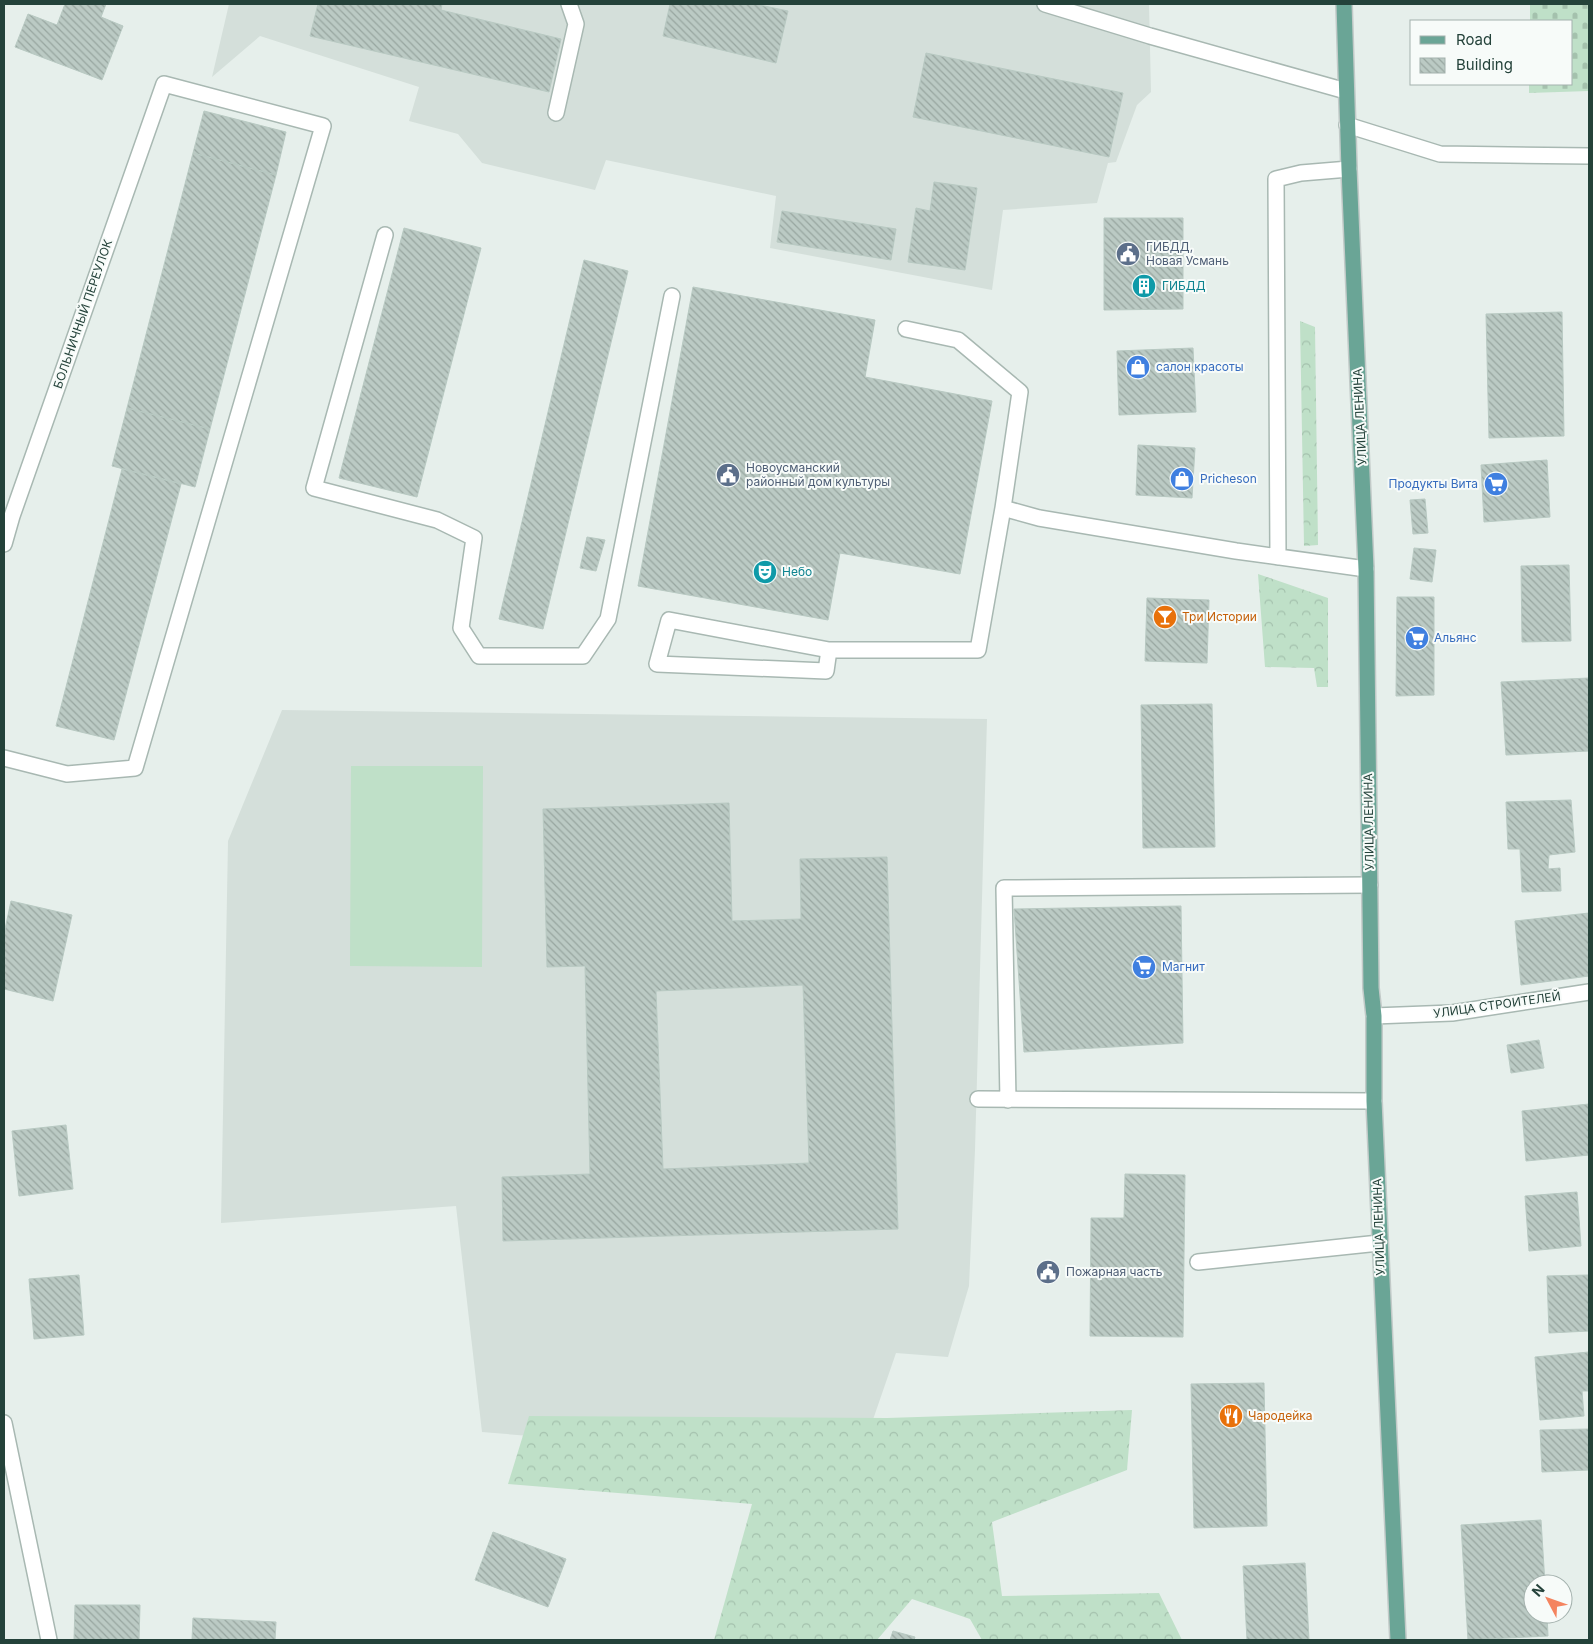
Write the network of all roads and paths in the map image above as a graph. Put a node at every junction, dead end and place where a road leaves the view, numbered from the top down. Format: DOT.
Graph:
graph roads {
  1 [pos="569,4"];
  2 [pos="1046,4"];
  3 [pos="1344,4"];
  4 [pos="1346,91"];
  5 [pos="556,113"];
  6 [pos="1347,125"];
  7 [pos="1589,156"];
  8 [pos="1348,169"];
  9 [pos="385,235"];
  10 [pos="672,296"];
  11 [pos="906,329"];
  12 [pos="1003,508"];
  13 [pos="4,544"];
  14 [pos="1278,557"];
  15 [pos="1366,569"];
  16 [pos="829,650"];
  17 [pos="4,758"];
  18 [pos="1370,885"];
  19 [pos="1589,992"];
  20 [pos="1374,1016"];
  21 [pos="978,1099"];
  22 [pos="1008,1100"];
  23 [pos="1374,1102"];
  24 [pos="1379,1243"];
  25 [pos="1198,1262"];
  26 [pos="4,1423"];
  27 [pos="49,1640"];
  28 [pos="1398,1640"];
  1 -- 5 [label="street"];
  2 -- 4 [label="street"];
  3 -- 4 [label="main road, УЛИЦА ЛЕНИНА"];
  4 -- 6 [label="main road, УЛИЦА ЛЕНИНА"];
  6 -- 7 [label="street"];
  6 -- 8 [label="main road, УЛИЦА ЛЕНИНА"];
  8 -- 14 [label="street"];
  8 -- 15 [label="main road, УЛИЦА ЛЕНИНА"];
  9 -- 10 [label="street"];
  11 -- 12 [label="street"];
  12 -- 14 [label="street"];
  12 -- 16 [label="street"];
  13 -- 17 [label="street, БОЛЬНИЧНЫЙ ПЕРЕУЛОК"];
  14 -- 15 [label="street"];
  15 -- 18 [label="main road, УЛИЦА ЛЕНИНА"];
  16 -- 16 [label="street"];
  18 -- 20 [label="main road, УЛИЦА ЛЕНИНА"];
  18 -- 22 [label="street"];
  19 -- 20 [label="street, УЛИЦА СТРОИТЕЛЕЙ"];
  20 -- 23 [label="main road, УЛИЦА ЛЕНИНА"];
  21 -- 22 [label="street"];
  22 -- 23 [label="street"];
  23 -- 24 [label="main road, УЛИЦА ЛЕНИНА"];
  24 -- 25 [label="street"];
  24 -- 28 [label="main road, УЛИЦА ЛЕНИНА"];
  26 -- 27 [label="street"];
}
